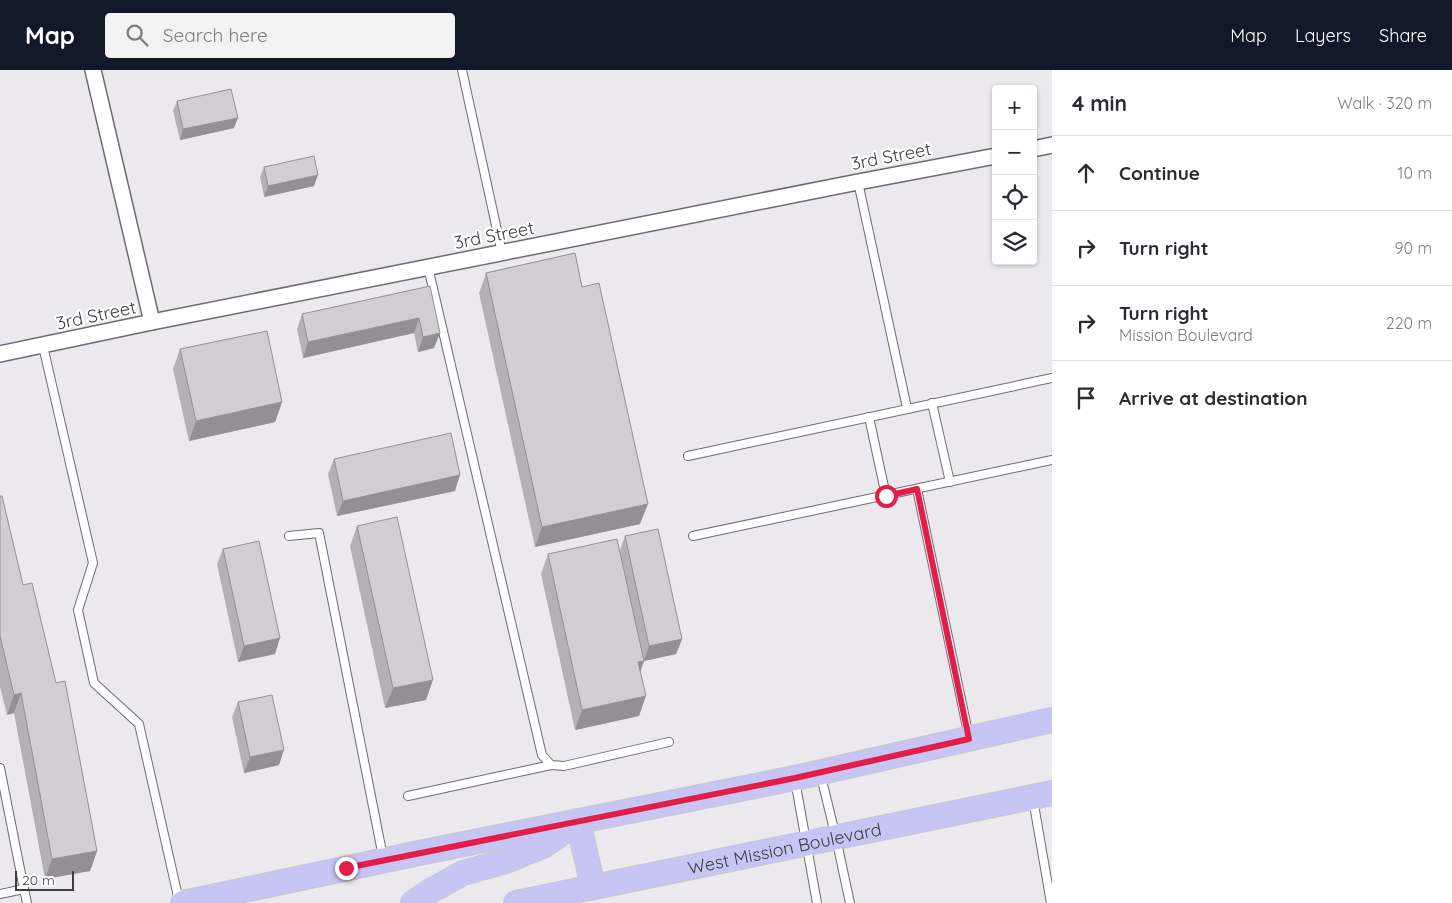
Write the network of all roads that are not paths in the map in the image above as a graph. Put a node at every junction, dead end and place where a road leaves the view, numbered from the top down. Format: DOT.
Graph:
graph roads {
  1 [pos="93,70"];
  2 [pos="462,70"];
  3 [pos="1052,145"];
  4 [pos="1037,148"];
  5 [pos="992,157"];
  6 [pos="858,182"];
  7 [pos="502,253"];
  8 [pos="428,268"];
  9 [pos="152,322"];
  10 [pos="43,346"];
  11 [pos="0,354"];
  12 [pos="1052,378"];
  13 [pos="932,403"];
  14 [pos="907,408"];
  15 [pos="869,417"];
  16 [pos="688,456"];
  17 [pos="1052,460"];
  18 [pos="950,482"];
  19 [pos="917,489"];
  20 [pos="886,496"];
  21 [pos="289,536"];
  22 [pos="693,536"];
  23 [pos="1052,720"];
  24 [pos="969,739"];
  25 [pos="669,742"];
  26 [pos="552,765"];
  27 [pos="0,768"];
  28 [pos="820,773"];
  29 [pos="795,778"];
  30 [pos="408,796"];
  31 [pos="1042,796"];
  32 [pos="578,821"];
  33 [pos="836,838"];
  34 [pos="806,844"];
  35 [pos="384,860"];
  36 [pos="593,887"];
  37 [pos="24,889"];
  38 [pos="0,894"];
  39 [pos="27,903"];
  40 [pos="182,903"];
  41 [pos="414,903"];
  42 [pos="516,903"];
  43 [pos="817,903"];
  44 [pos="850,903"];
  45 [pos="1052,903"];
  1 -- 9 [label="street"];
  2 -- 7 [label="lane"];
  3 -- 4 [label="street"];
  5 -- 6 [label="street, 3rd Street"];
  6 -- 7 [label="street, 3rd Street"];
  6 -- 14 [label="lane"];
  7 -- 8 [label="street, 3rd Street"];
  8 -- 9 [label="street, 3rd Street"];
  8 -- 26 [label="lane"];
  9 -- 10 [label="street, 3rd Street"];
  10 -- 11 [label="street, 3rd Street"];
  10 -- 40 [label="lane"];
  12 -- 13 [label="lane"];
  13 -- 14 [label="lane"];
  13 -- 18 [label="lane"];
  14 -- 15 [label="lane"];
  15 -- 16 [label="lane"];
  15 -- 20 [label="lane"];
  17 -- 18 [label="lane"];
  18 -- 19 [label="lane"];
  19 -- 20 [label="lane"];
  19 -- 24 [label="lane"];
  20 -- 22 [label="lane"];
  21 -- 35 [label="lane"];
  23 -- 24 [label="main road"];
  24 -- 28 [label="main road"];
  25 -- 26 [label="lane"];
  26 -- 30 [label="lane"];
  27 -- 37 [label="lane"];
  28 -- 29 [label="main road"];
  28 -- 33 [label="lane"];
  29 -- 32 [label="main road"];
  29 -- 34 [label="lane"];
  31 -- 33 [label="main road, West Mission Boulevard"];
  31 -- 45 [label="lane"];
  32 -- 35 [label="main road"];
  32 -- 36 [label="main road"];
  32 -- 41 [label="main road"];
  33 -- 34 [label="main road, West Mission Boulevard"];
  33 -- 44 [label="lane"];
  34 -- 36 [label="main road, West Mission Boulevard"];
  34 -- 43 [label="lane"];
  35 -- 40 [label="main road"];
  36 -- 42 [label="main road, West Mission Boulevard"];
  37 -- 38 [label="lane"];
  37 -- 39 [label="lane"];
}
